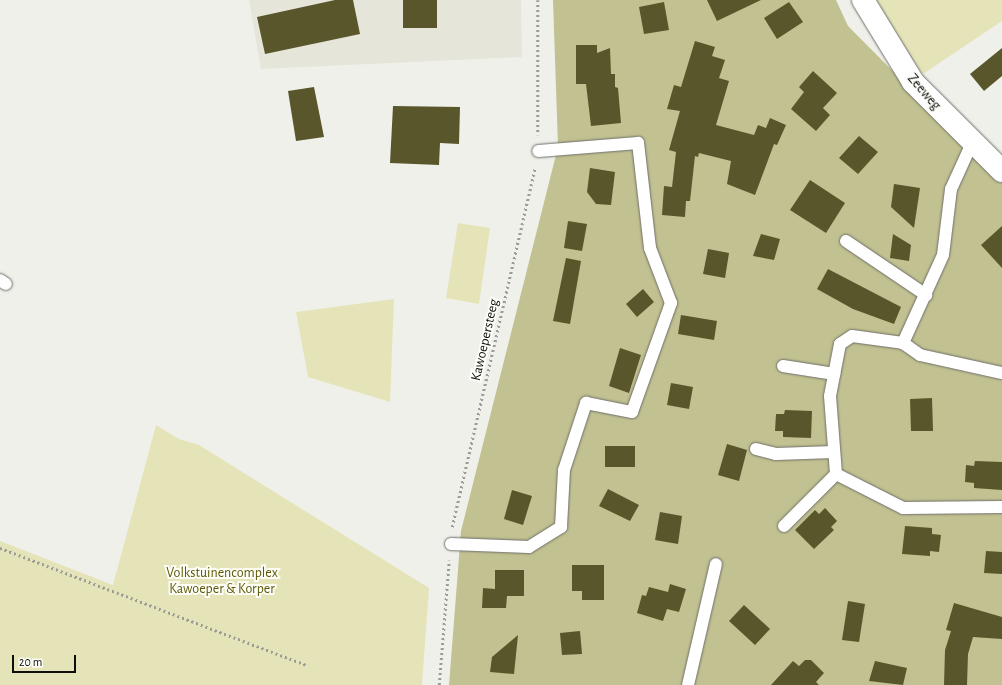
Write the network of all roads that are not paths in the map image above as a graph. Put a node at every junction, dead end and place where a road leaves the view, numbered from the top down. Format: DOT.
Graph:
graph roads {
  1 [pos="864,0"];
  2 [pos="972,143"];
  3 [pos="538,151"];
  4 [pos="1002,172"];
  5 [pos="846,241"];
  6 [pos="926,294"];
  7 [pos="904,343"];
  8 [pos="783,366"];
  9 [pos="1002,373"];
  10 [pos="834,374"];
  11 [pos="756,449"];
  12 [pos="834,452"];
  13 [pos="836,474"];
  14 [pos="1002,507"];
  15 [pos="784,526"];
  16 [pos="451,544"];
  17 [pos="716,564"];
  18 [pos="688,685"];
  1 -- 2 [label="street, Zeeweg"];
  2 -- 4 [label="street, Zeeweg"];
  2 -- 6 [label="lane"];
  3 -- 16 [label="lane"];
  5 -- 6 [label="lane"];
  6 -- 7 [label="lane"];
  7 -- 9 [label="lane"];
  7 -- 10 [label="lane"];
  8 -- 10 [label="lane"];
  10 -- 12 [label="lane"];
  11 -- 12 [label="lane"];
  12 -- 13 [label="lane"];
  13 -- 14 [label="lane"];
  13 -- 15 [label="lane"];
  17 -- 18 [label="lane"];
}
